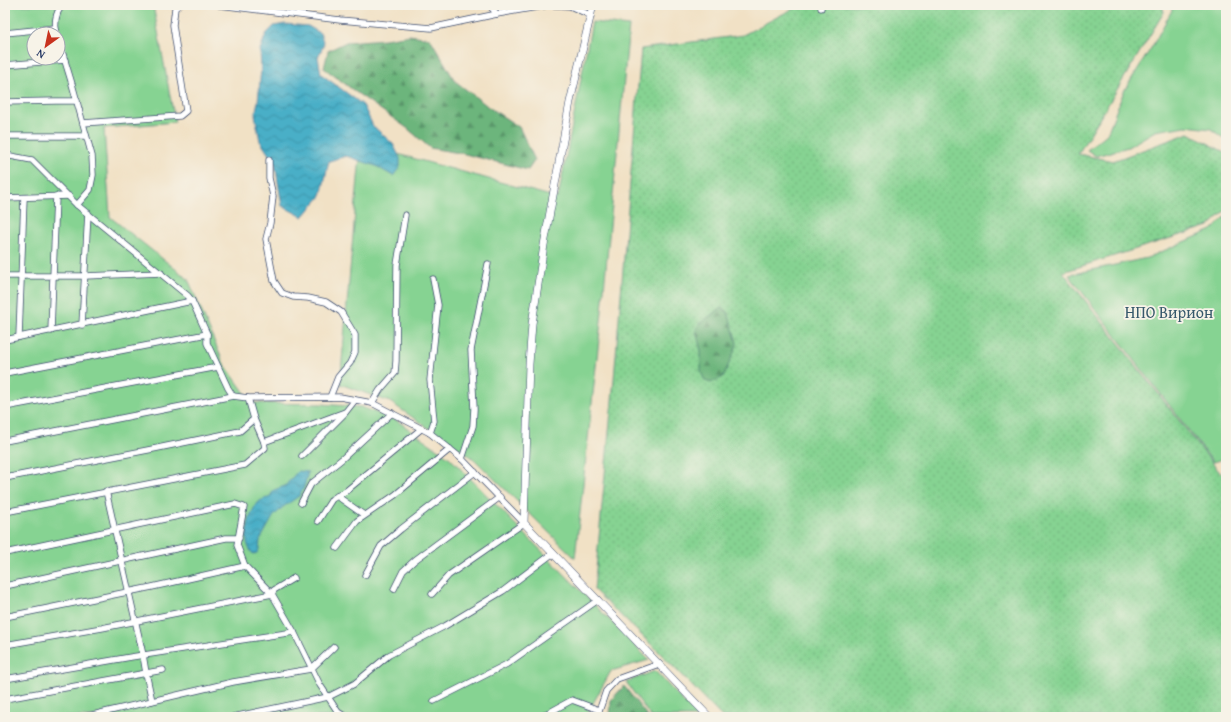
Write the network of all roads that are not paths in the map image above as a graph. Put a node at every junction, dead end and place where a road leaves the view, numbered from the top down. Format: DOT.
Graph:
graph roads {
  1 [pos="62,5"];
  2 [pos="179,5"];
  3 [pos="219,5"];
  4 [pos="489,5"];
  5 [pos="549,5"];
  6 [pos="553,5"];
  7 [pos="593,5"];
  8 [pos="497,14"];
  9 [pos="590,15"];
  10 [pos="55,26"];
  11 [pos="26,30"];
  12 [pos="5,32"];
  13 [pos="26,64"];
  14 [pos="66,64"];
  15 [pos="5,66"];
  16 [pos="5,102"];
  17 [pos="77,102"];
  18 [pos="83,123"];
  19 [pos="5,136"];
  20 [pos="86,136"];
  21 [pos="5,155"];
  22 [pos="270,160"];
  23 [pos="56,196"];
  24 [pos="69,196"];
  25 [pos="5,198"];
  26 [pos="24,198"];
  27 [pos="77,205"];
  28 [pos="88,213"];
  29 [pos="405,215"];
  30 [pos="488,264"];
  31 [pos="161,273"];
  32 [pos="5,276"];
  33 [pos="20,276"];
  34 [pos="53,276"];
  35 [pos="85,276"];
  36 [pos="433,279"];
  37 [pos="192,301"];
  38 [pos="82,325"];
  39 [pos="51,331"];
  40 [pos="207,334"];
  41 [pos="19,337"];
  42 [pos="5,340"];
  43 [pos="218,367"];
  44 [pos="5,373"];
  45 [pos="233,396"];
  46 [pos="330,397"];
  47 [pos="248,398"];
  48 [pos="356,400"];
  49 [pos="372,403"];
  50 [pos="5,407"];
  51 [pos="346,412"];
  52 [pos="392,413"];
  53 [pos="254,419"];
  54 [pos="422,429"];
  55 [pos="430,433"];
  56 [pos="5,441"];
  57 [pos="264,442"];
  58 [pos="450,449"];
  59 [pos="302,456"];
  60 [pos="462,459"];
  61 [pos="475,472"];
  62 [pos="5,478"];
  63 [pos="106,491"];
  64 [pos="337,496"];
  65 [pos="500,498"];
  66 [pos="301,503"];
  67 [pos="5,512"];
  68 [pos="364,515"];
  69 [pos="318,521"];
  70 [pos="524,523"];
  71 [pos="115,529"];
  72 [pos="239,538"];
  73 [pos="337,548"];
  74 [pos="5,553"];
  75 [pos="552,554"];
  76 [pos="122,561"];
  77 [pos="246,566"];
  78 [pos="365,576"];
  79 [pos="294,578"];
  80 [pos="5,586"];
  81 [pos="394,589"];
  82 [pos="129,592"];
  83 [pos="272,594"];
  84 [pos="432,594"];
  85 [pos="598,600"];
  86 [pos="5,617"];
  87 [pos="136,621"];
  88 [pos="294,632"];
  89 [pos="5,645"];
  90 [pos="334,647"];
  91 [pos="143,655"];
  92 [pos="659,664"];
  93 [pos="311,669"];
  94 [pos="163,670"];
  95 [pos="146,673"];
  96 [pos="5,679"];
  97 [pos="328,697"];
  98 [pos="5,699"];
  99 [pos="152,701"];
  100 [pos="434,701"];
  101 [pos="599,710"];
  102 [pos="84,717"];
  103 [pos="233,717"];
  104 [pos="346,717"];
  105 [pos="541,717"];
  106 [pos="597,717"];
  107 [pos="709,717"];
  1 -- 10 [label="street"];
  2 -- 18 [label="street"];
  3 -- 8 [label="street"];
  4 -- 8 [label="street"];
  5 -- 8 [label="street"];
  6 -- 9 [label="street"];
  7 -- 9 [label="street"];
  9 -- 70 [label="street"];
  11 -- 12 [label="street"];
  13 -- 15 [label="street"];
  14 -- 17 [label="street"];
  16 -- 17 [label="street"];
  17 -- 18 [label="street"];
  18 -- 20 [label="street"];
  19 -- 20 [label="street"];
  20 -- 27 [label="street"];
  21 -- 24 [label="street"];
  22 -- 46 [label="street"];
  23 -- 24 [label="street"];
  23 -- 26 [label="street"];
  23 -- 34 [label="street"];
  24 -- 27 [label="street"];
  25 -- 26 [label="street"];
  26 -- 33 [label="street"];
  27 -- 28 [label="street"];
  28 -- 31 [label="street"];
  28 -- 35 [label="street"];
  29 -- 49 [label="street"];
  30 -- 60 [label="street"];
  31 -- 35 [label="street"];
  31 -- 37 [label="street"];
  32 -- 33 [label="street"];
  33 -- 34 [label="street"];
  33 -- 41 [label="street"];
  34 -- 35 [label="street"];
  34 -- 39 [label="street"];
  35 -- 38 [label="street"];
  36 -- 55 [label="street"];
  37 -- 38 [label="street"];
  37 -- 40 [label="street"];
  38 -- 39 [label="street"];
  39 -- 41 [label="street"];
  40 -- 43 [label="street"];
  40 -- 44 [label="street"];
  41 -- 42 [label="street"];
  43 -- 45 [label="street"];
  43 -- 50 [label="street"];
  45 -- 47 [label="street"];
  45 -- 56 [label="street"];
  46 -- 47 [label="street"];
  46 -- 48 [label="street"];
  47 -- 53 [label="street"];
  48 -- 49 [label="street"];
  48 -- 51 [label="street"];
  49 -- 52 [label="street"];
  51 -- 57 [label="street"];
  51 -- 59 [label="street"];
  52 -- 54 [label="street"];
  52 -- 66 [label="street"];
  53 -- 57 [label="street"];
  53 -- 62 [label="street"];
  54 -- 55 [label="street"];
  54 -- 64 [label="street"];
  55 -- 58 [label="street"];
  57 -- 63 [label="street"];
  58 -- 60 [label="street"];
  58 -- 68 [label="street"];
  60 -- 61 [label="street"];
  61 -- 65 [label="street"];
  61 -- 78 [label="street"];
  63 -- 67 [label="street"];
  63 -- 71 [label="street"];
  64 -- 68 [label="street"];
  64 -- 69 [label="street"];
  65 -- 70 [label="street"];
  65 -- 81 [label="street"];
  68 -- 73 [label="street"];
  70 -- 75 [label="street"];
  70 -- 84 [label="street"];
  71 -- 72 [label="street"];
  71 -- 74 [label="street"];
  71 -- 76 [label="street"];
  72 -- 76 [label="street"];
  72 -- 77 [label="street"];
  75 -- 85 [label="street"];
  75 -- 97 [label="street"];
  76 -- 80 [label="street"];
  76 -- 82 [label="street"];
  77 -- 82 [label="street"];
  77 -- 83 [label="street"];
  79 -- 83 [label="street"];
  82 -- 86 [label="street"];
  82 -- 87 [label="street"];
  83 -- 87 [label="street"];
  83 -- 88 [label="street"];
  85 -- 92 [label="street"];
  85 -- 100 [label="street"];
  87 -- 89 [label="street"];
  87 -- 91 [label="street"];
  88 -- 91 [label="street"];
  88 -- 93 [label="street"];
  90 -- 93 [label="street"];
  91 -- 95 [label="street"];
  91 -- 96 [label="street"];
  92 -- 101 [label="street"];
  92 -- 107 [label="street"];
  93 -- 97 [label="street"];
  93 -- 99 [label="street"];
  94 -- 95 [label="street"];
  95 -- 98 [label="street"];
  95 -- 99 [label="street"];
  97 -- 103 [label="street"];
  97 -- 104 [label="street"];
  99 -- 102 [label="street"];
  101 -- 105 [label="street"];
  101 -- 106 [label="street"];
}
